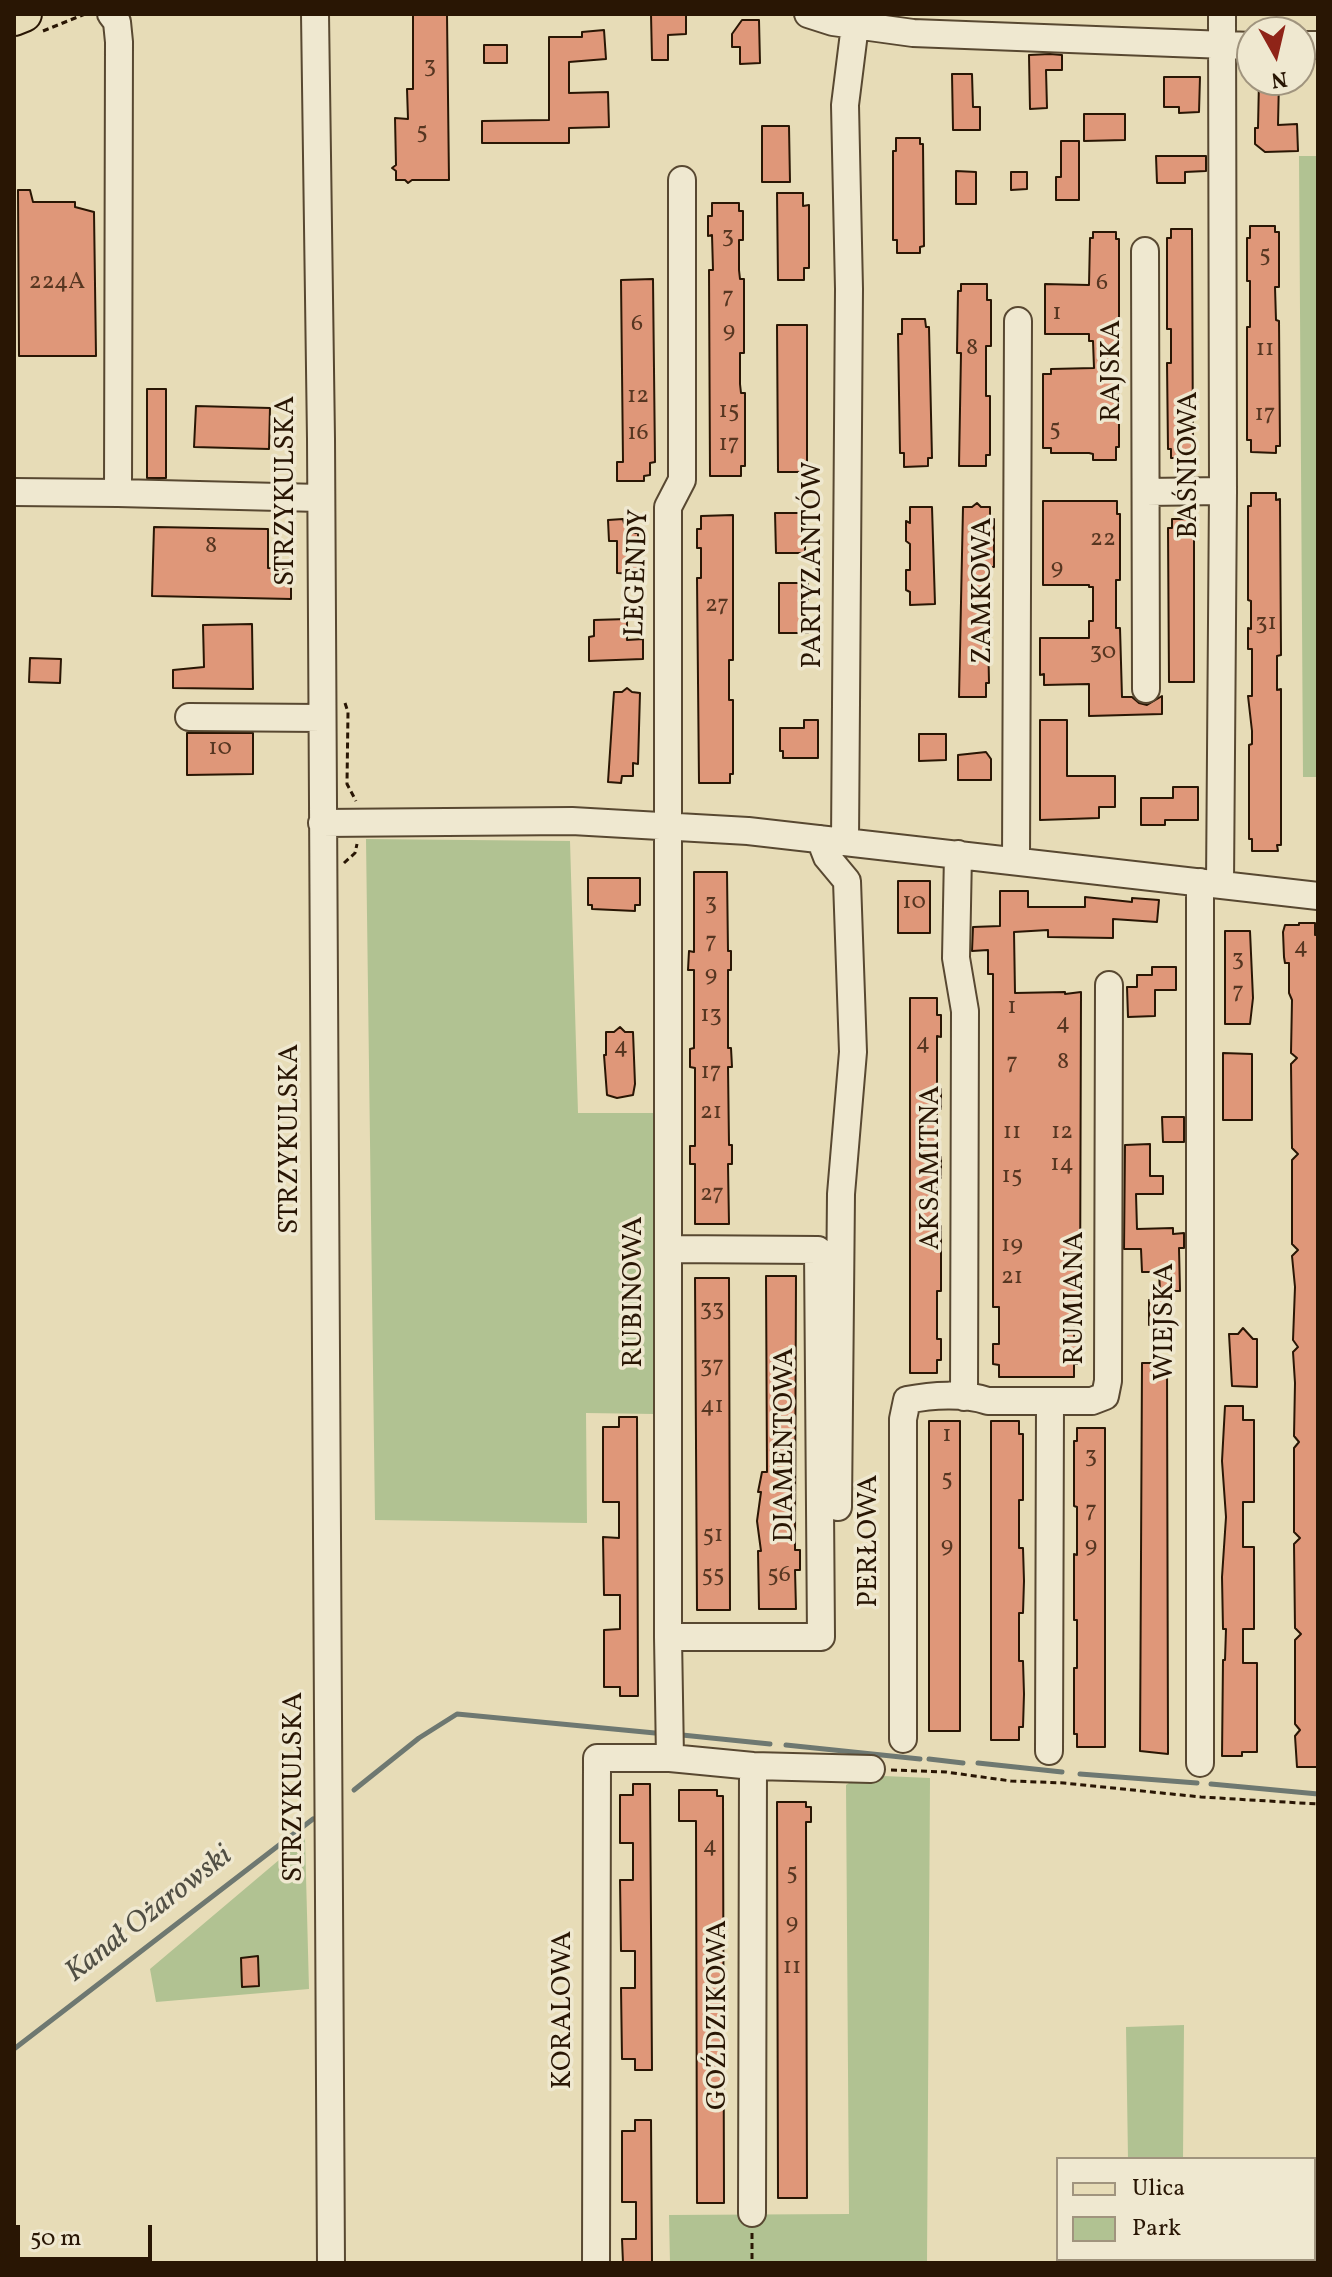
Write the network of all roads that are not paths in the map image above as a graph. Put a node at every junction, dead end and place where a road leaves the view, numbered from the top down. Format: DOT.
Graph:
graph roads {
  1 [pos="111,14"];
  2 [pos="315,14"];
  3 [pos="808,14"];
  4 [pos="1222,14"];
  5 [pos="855,25"];
  6 [pos="1220,46"];
  7 [pos="1236,46"];
  8 [pos="682,180"];
  9 [pos="1145,251"];
  10 [pos="1018,321"];
  11 [pos="1223,491"];
  12 [pos="14,492"];
  13 [pos="1146,492"];
  14 [pos="118,493"];
  15 [pos="320,498"];
  16 [pos="1146,689"];
  17 [pos="189,717"];
  18 [pos="322,718"];
  19 [pos="322,823"];
  20 [pos="668,826"];
  21 [pos="832,840"];
  22 [pos="958,854"];
  23 [pos="1016,861"];
  24 [pos="1210,883"];
  25 [pos="1318,896"];
  26 [pos="1109,985"];
  27 [pos="668,1249"];
  28 [pos="964,1397"];
  29 [pos="1050,1401"];
  30 [pos="838,1507"];
  31 [pos="668,1637"];
  32 [pos="903,1739"];
  33 [pos="1049,1751"];
  34 [pos="670,1758"];
  35 [pos="1200,1763"];
  36 [pos="753,1766"];
  37 [pos="871,1769"];
  38 [pos="752,2213"];
  39 [pos="331,2263"];
  40 [pos="596,2263"];
  1 -- 14 [label="street"];
  2 -- 15 [label="street, STRZYKULSKA"];
  3 -- 5 [label="street"];
  4 -- 6 [label="street, BAŚNIOWA"];
  5 -- 6 [label="street"];
  5 -- 21 [label="street, PARTYZANTÓW"];
  6 -- 7 [label="street"];
  6 -- 11 [label="street, BAŚNIOWA"];
  8 -- 20 [label="street, LEGENDY"];
  9 -- 13 [label="street, RAJSKA"];
  10 -- 23 [label="street, ZAMKOWA"];
  11 -- 13 [label="street"];
  11 -- 24 [label="street, BAŚNIOWA"];
  12 -- 14 [label="street"];
  13 -- 16 [label="street, RAJSKA"];
  14 -- 15 [label="street"];
  15 -- 18 [label="street, STRZYKULSKA"];
  17 -- 18 [label="street"];
  18 -- 19 [label="street, STRZYKULSKA"];
  19 -- 20 [label="street"];
  19 -- 39 [label="street, STRZYKULSKA"];
  20 -- 21 [label="street"];
  20 -- 27 [label="street, RUBINOWA"];
  21 -- 22 [label="street"];
  21 -- 30 [label="street"];
  22 -- 23 [label="street"];
  22 -- 28 [label="street, AKSAMITNA"];
  23 -- 24 [label="street"];
  24 -- 25 [label="street"];
  24 -- 35 [label="street, WIEJSKA"];
  26 -- 29 [label="street, RUMIANA"];
  27 -- 31 [label="street, RUBINOWA"];
  27 -- 31 [label="street, DIAMENTOWA"];
  28 -- 29 [label="street"];
  28 -- 32 [label="street, PERŁOWA"];
  29 -- 33 [label="street, RUMIANA"];
  31 -- 34 [label="street, RUBINOWA"];
  34 -- 36 [label="street"];
  34 -- 40 [label="street, KORALOWA"];
  36 -- 37 [label="street"];
  36 -- 38 [label="street, GOŹDZIKOWA"];
}
